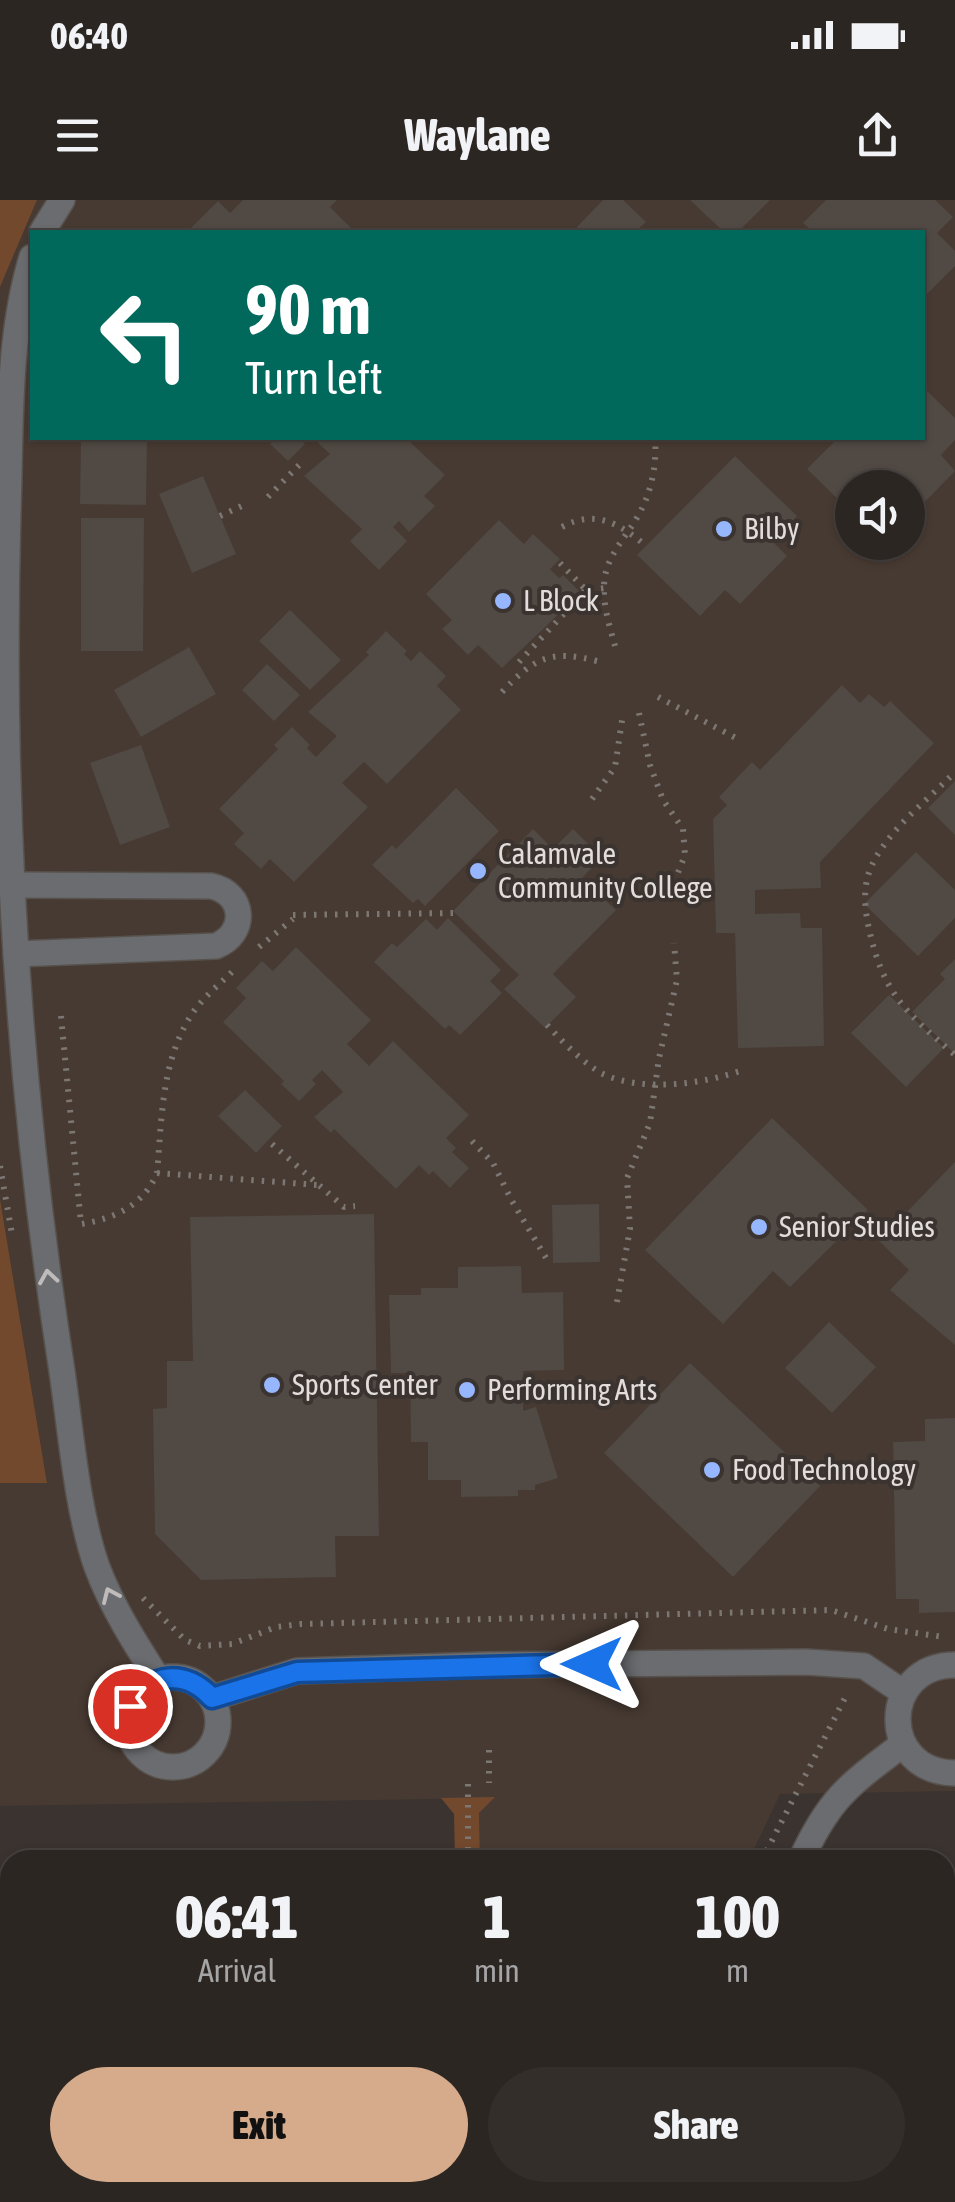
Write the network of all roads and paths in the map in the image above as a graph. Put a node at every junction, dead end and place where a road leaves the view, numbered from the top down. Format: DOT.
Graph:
graph roads {
  1 [pos="62,200"];
  2 [pos="43,230"];
  3 [pos="30,264"];
  4 [pos="655,440"];
  5 [pos="301,462"];
  6 [pos="268,498"];
  7 [pos="246,504"];
  8 [pos="220,516"];
  9 [pos="562,527"];
  10 [pos="628,532"];
  11 [pos="646,546"];
  12 [pos="560,563"];
  13 [pos="605,588"];
  14 [pos="586,590"];
  15 [pos="615,646"];
  16 [pos="520,662"];
  17 [pos="597,662"];
  18 [pos="502,692"];
  19 [pos="658,697"];
  20 [pos="639,712"];
  21 [pos="623,714"];
  22 [pos="736,738"];
  23 [pos="950,777"];
  24 [pos="592,799"];
  25 [pos="677,875"];
  26 [pos="12,886"];
  27 [pos="454,912"];
  28 [pos="674,943"];
  29 [pos="256,950"];
  30 [pos="16,954"];
  31 [pos="244,960"];
  32 [pos="61,1016"];
  33 [pos="547,1025"];
  34 [pos="955,1056"];
  35 [pos="743,1070"];
  36 [pos="655,1084"];
  37 [pos="472,1141"];
  38 [pos="272,1144"];
  39 [pos="158,1173"];
  40 [pos="318,1185"];
  41 [pos="355,1206"];
  42 [pos="549,1264"];
  43 [pos="617,1302"];
  44 [pos="137,1592"];
  45 [pos="888,1630"];
  46 [pos="882,1638"];
  47 [pos="955,1638"];
  48 [pos="955,1666"];
  49 [pos="158,1680"];
  50 [pos="849,1690"];
  51 [pos="904,1693"];
  52 [pos="212,1698"];
  53 [pos="903,1744"];
  54 [pos="488,1750"];
  55 [pos="955,1773"];
  56 [pos="489,1783"];
  57 [pos="468,1784"];
  58 [pos="468,1850"];
  59 [pos="767,1850"];
  60 [pos="805,1850"];
  1 -- 2 [label="street"];
  3 -- 26 [label="street"];
  4 -- 10 [label="path"];
  5 -- 6 [label="path"];
  7 -- 8 [label="path"];
  9 -- 10 [label="path"];
  10 -- 11 [label="path"];
  10 -- 13 [label="path"];
  12 -- 14 [label="path"];
  13 -- 14 [label="path"];
  13 -- 15 [label="path"];
  14 -- 16 [label="path"];
  17 -- 18 [label="path"];
  19 -- 22 [label="path"];
  20 -- 25 [label="path"];
  21 -- 24 [label="path"];
  23 -- 34 [label="path"];
  26 -- 30 [label="street"];
  26 -- 30 [label="street"];
  27 -- 29 [label="path"];
  28 -- 36 [label="path"];
  49 -- 30 [label="street, one-way"];
  31 -- 39 [label="path"];
  32 -- 39 [label="path"];
  33 -- 36 [label="path"];
  35 -- 36 [label="path"];
  36 -- 43 [label="path"];
  37 -- 42 [label="path"];
  38 -- 40 [label="path"];
  39 -- 40 [label="path"];
  40 -- 41 [label="path"];
  44 -- 45 [label="path"];
  45 -- 46 [label="path"];
  45 -- 47 [label="path"];
  48 -- 51 [label="street"];
  49 -- 52 [label="street"];
  49 -- 52 [label="street"];
  50 -- 59 [label="path"];
  51 -- 52 [label="street"];
  51 -- 53 [label="street"];
  53 -- 55 [label="street"];
  53 -- 60 [label="street"];
  54 -- 56 [label="path"];
  57 -- 58 [label="path"];
}
